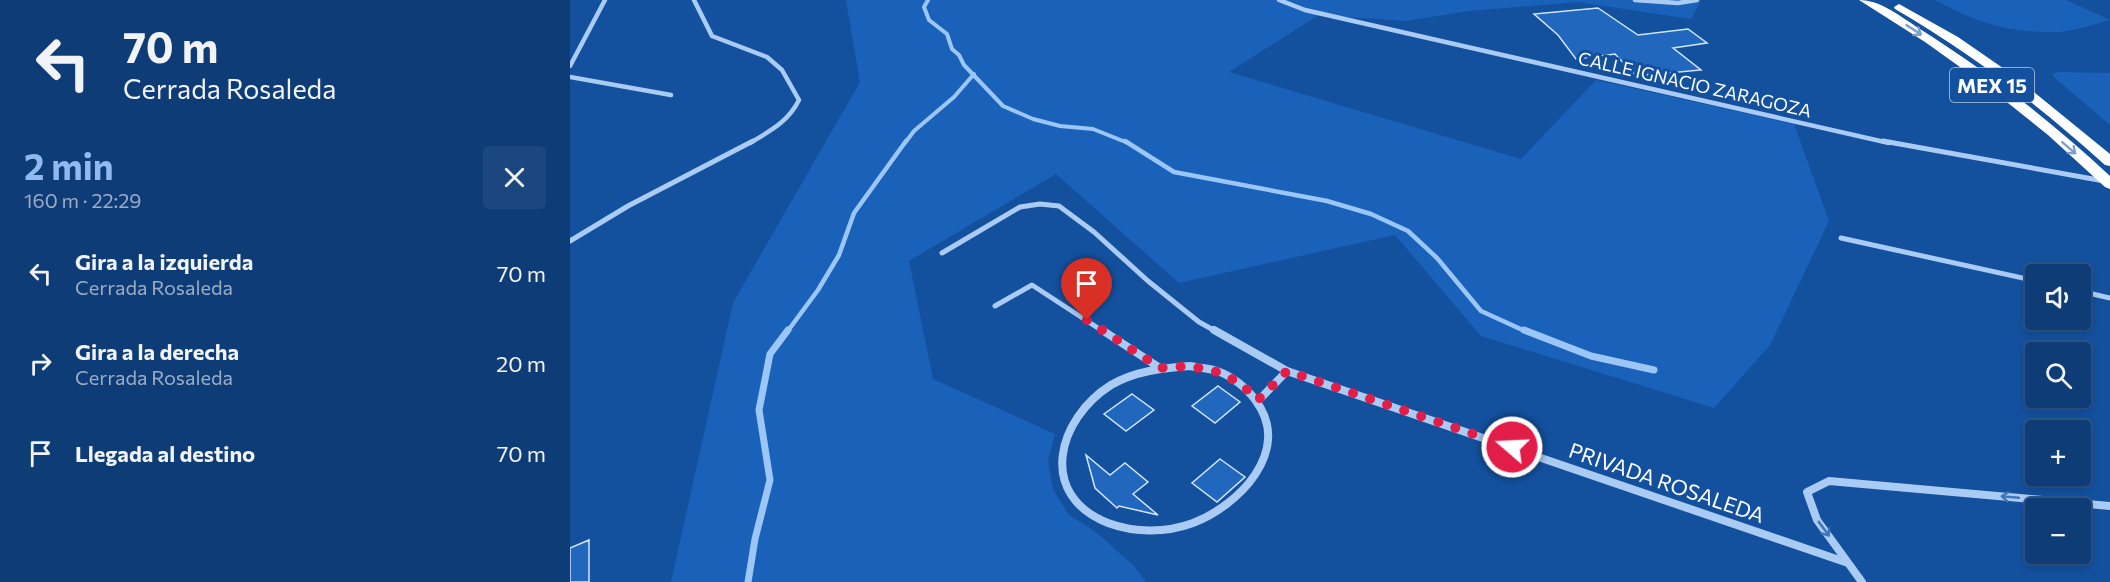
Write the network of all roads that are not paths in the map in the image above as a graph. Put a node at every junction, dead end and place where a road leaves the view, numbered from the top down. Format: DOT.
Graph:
graph roads {
  1 [pos="605,0"];
  2 [pos="694,0"];
  3 [pos="1279,0"];
  4 [pos="1635,0"];
  5 [pos="1697,0"];
  6 [pos="1864,0"];
  7 [pos="1887,0"];
  8 [pos="570,66"];
  9 [pos="570,77"];
  10 [pos="671,94"];
  11 [pos="2110,162"];
  12 [pos="2109,182"];
  13 [pos="1841,238"];
  14 [pos="570,241"];
  15 [pos="942,254"];
  16 [pos="2025,279"];
  17 [pos="2091,293"];
  18 [pos="2110,297"];
  19 [pos="995,306"];
  20 [pos="1160,368"];
  21 [pos="1287,371"];
  22 [pos="1258,400"];
  23 [pos="2110,506"];
  24 [pos="1848,563"];
  25 [pos="1862,582"];
  1 -- 8 [label="street"];
  2 -- 14 [label="street"];
  3 -- 12 [label="street, CALLE IGNACIO ZARAGOZA"];
  4 -- 5 [label="street"];
  6 -- 12 [label="highway, MEX 15, one-way"];
  7 -- 11 [label="highway, MEX 15"];
  9 -- 10 [label="street"];
  13 -- 16 [label="street"];
  15 -- 21 [label="street, PRIVADA ROSALEDA"];
  17 -- 18 [label="street"];
  19 -- 20 [label="street"];
  20 -- 22 [label="street"];
  20 -- 22 [label="street"];
  21 -- 22 [label="street"];
  21 -- 24 [label="street, PRIVADA ROSALEDA"];
  23 -- 24 [label="street, one-way"];
  24 -- 25 [label="street"];
}
